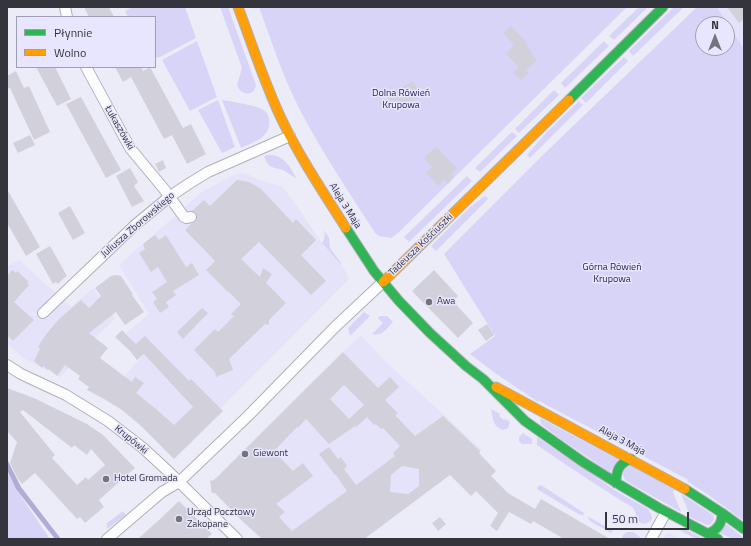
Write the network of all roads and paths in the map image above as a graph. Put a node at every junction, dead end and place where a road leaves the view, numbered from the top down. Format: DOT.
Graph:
graph roads {
  1 [pos="238,7"];
  2 [pos="663,7"];
  3 [pos="87,68"];
  4 [pos="290,136"];
  5 [pos="169,197"];
  6 [pos="191,217"];
  7 [pos="383,282"];
  8 [pos="43,313"];
  9 [pos="7,365"];
  10 [pos="485,381"];
  11 [pos="631,459"];
  12 [pos="179,482"];
  13 [pos="616,483"];
  14 [pos="666,512"];
  15 [pos="722,513"];
  16 [pos="744,529"];
  17 [pos="708,534"];
  18 [pos="107,539"];
  19 [pos="237,539"];
  20 [pos="651,539"];
  21 [pos="718,539"];
  1 -- 4 [label="street, Aleja 3 Maja"];
  2 -- 7 [label="street, Tadeusza Kościuszki"];
  3 -- 5 [label="street, Łukaszówki"];
  4 -- 5 [label="street, Juliusza Zborowskiego"];
  4 -- 7 [label="street, Aleja 3 Maja"];
  5 -- 6 [label="street, Łukaszówki"];
  5 -- 8 [label="street, Juliusza Zborowskiego"];
  7 -- 10 [label="street, Aleja 3 Maja"];
  7 -- 12 [label="street, Tadeusza Kościuszki"];
  9 -- 12 [label="street, Krupówki"];
  10 -- 11 [label="street, Aleja 3 Maja"];
  10 -- 13 [label="street, Aleja 3 Maja"];
  11 -- 13 [label="street"];
  11 -- 15 [label="street, Aleja 3 Maja"];
  12 -- 18 [label="street, Tadeusza Kościuszki"];
  12 -- 19 [label="street, Krupówki"];
  13 -- 14 [label="street, Aleja 3 Maja"];
  14 -- 17 [label="street, Aleja 3 Maja"];
  14 -- 20 [label="street"];
  15 -- 16 [label="street, Aleja 3 Maja"];
  15 -- 17 [label="street"];
  17 -- 21 [label="street, Aleja 3 Maja"];
}
